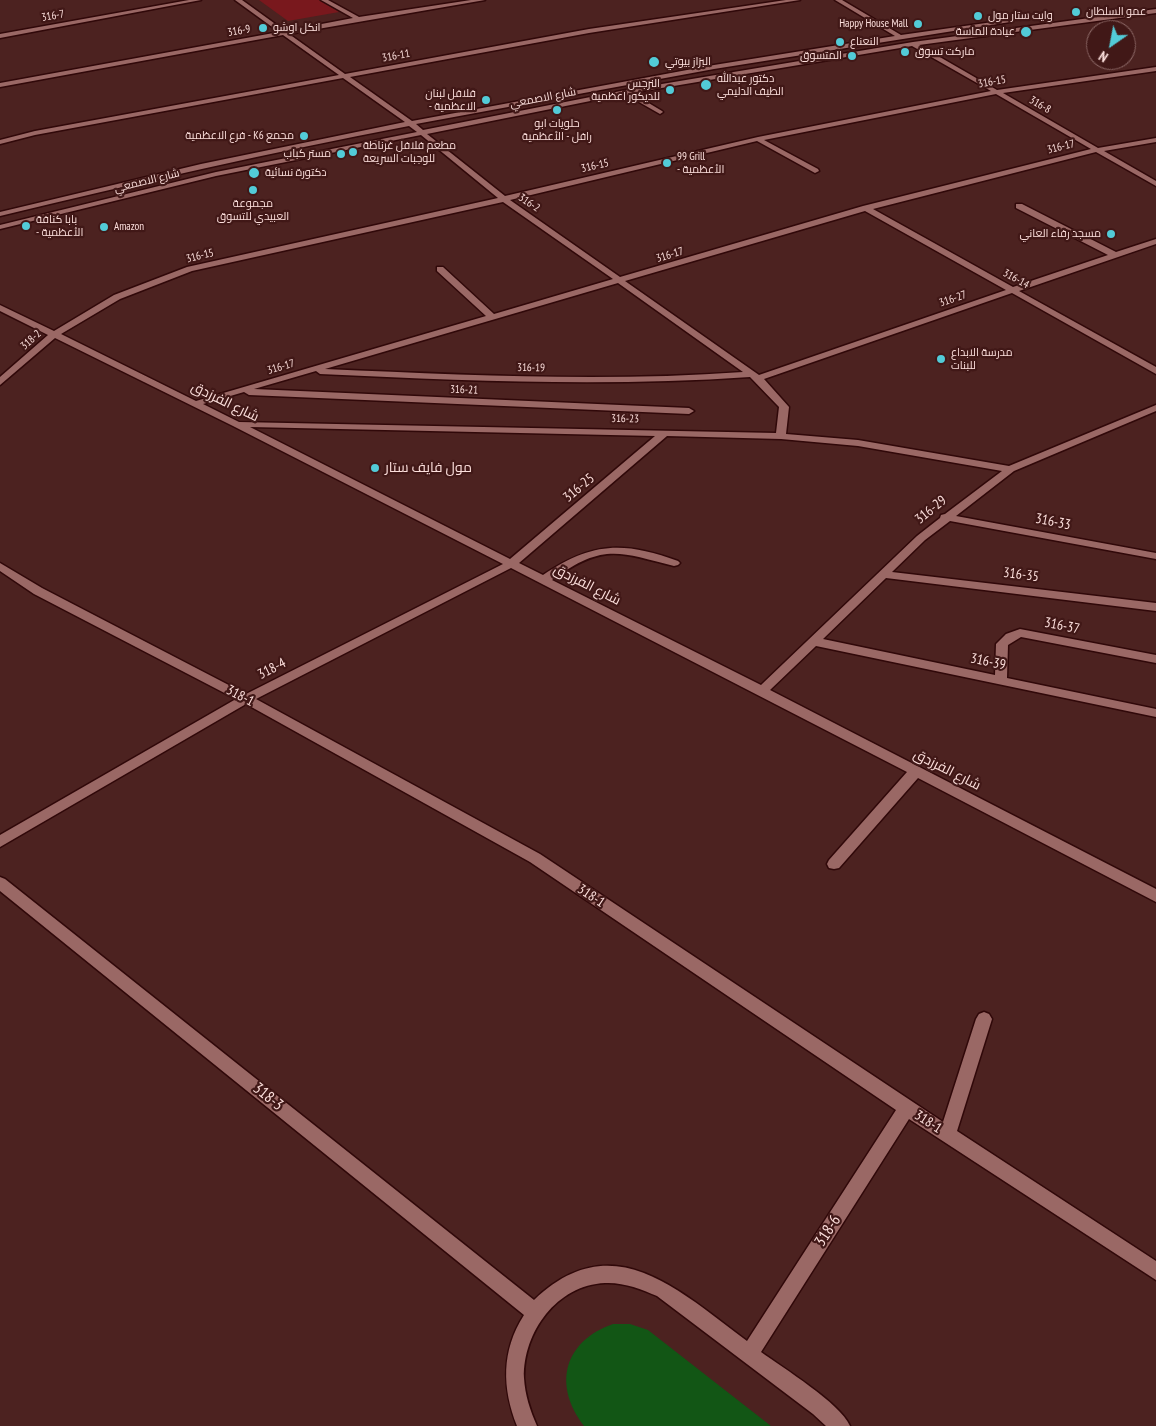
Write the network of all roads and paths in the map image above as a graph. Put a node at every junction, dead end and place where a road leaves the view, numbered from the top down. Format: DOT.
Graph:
graph roads {
  1 [pos="198,0"];
  2 [pos="238,0"];
  3 [pos="324,0"];
  4 [pos="482,0"];
  5 [pos="797,0"];
  6 [pos="838,0"];
  7 [pos="1156,4"];
  8 [pos="1108,9"];
  9 [pos="1156,11"];
  10 [pos="358,20"];
  11 [pos="1012,21"];
  12 [pos="283,33"];
  13 [pos="0,36"];
  14 [pos="898,36"];
  15 [pos="913,44"];
  16 [pos="1156,68"];
  17 [pos="342,76"];
  18 [pos="0,85"];
  19 [pos="626,92"];
  20 [pos="997,92"];
  21 [pos="660,112"];
  22 [pos="410,123"];
  23 [pos="422,133"];
  24 [pos="758,139"];
  25 [pos="1156,140"];
  26 [pos="0,142"];
  27 [pos="1097,150"];
  28 [pos="815,171"];
  29 [pos="1156,184"];
  30 [pos="504,199"];
  31 [pos="1020,206"];
  32 [pos="866,208"];
  33 [pos="0,214"];
  34 [pos="0,227"];
  35 [pos="1156,242"];
  36 [pos="1115,255"];
  37 [pos="440,269"];
  38 [pos="623,281"];
  39 [pos="1013,290"];
  40 [pos="0,308"];
  41 [pos="493,318"];
  42 [pos="55,334"];
  43 [pos="1156,370"];
  44 [pos="310,371"];
  45 [pos="755,376"];
  46 [pos="0,382"];
  47 [pos="237,392"];
  48 [pos="194,404"];
  49 [pos="1156,408"];
  50 [pos="689,411"];
  51 [pos="236,424"];
  52 [pos="666,432"];
  53 [pos="782,436"];
  54 [pos="1010,469"];
  55 [pos="945,517"];
  56 [pos="1156,556"];
  57 [pos="674,563"];
  58 [pos="511,564"];
  59 [pos="0,566"];
  60 [pos="883,574"];
  61 [pos="544,580"];
  62 [pos="1156,607"];
  63 [pos="813,641"];
  64 [pos="1156,659"];
  65 [pos="1000,680"];
  66 [pos="762,691"];
  67 [pos="246,698"];
  68 [pos="1156,713"];
  69 [pos="916,771"];
  70 [pos="0,842"];
  71 [pos="834,864"];
  72 [pos="0,883"];
  73 [pos="1156,896"];
  74 [pos="984,1019"];
  75 [pos="907,1108"];
  76 [pos="947,1135"];
  77 [pos="1156,1271"];
  78 [pos="535,1312"];
  79 [pos="748,1354"];
  80 [pos="527,1426"];
  81 [pos="840,1426"];
  1 -- 13 [label="street, 316-7"];
  2 -- 12 [label="street, 316-2"];
  3 -- 10 [label="street"];
  4 -- 10 [label="street, 316-9"];
  5 -- 17 [label="street, 316-11"];
  6 -- 14 [label="street"];
  7 -- 8 [label="street"];
  9 -- 15 [label="street, شارع الاصمعي"];
  10 -- 12 [label="street, 316-9"];
  11 -- 14 [label="street, شارع الاصمعي"];
  12 -- 17 [label="street, 316-2"];
  12 -- 18 [label="street, 316-9"];
  14 -- 22 [label="street, شارع الاصمعي"];
  15 -- 19 [label="street, شارع الاصمعي"];
  15 -- 20 [label="street, 316-8"];
  16 -- 20 [label="street, 316-15"];
  17 -- 22 [label="street, 316-2"];
  17 -- 26 [label="street, 316-11"];
  19 -- 21 [label="street"];
  19 -- 23 [label="street, شارع الاصمعي"];
  20 -- 24 [label="street, 316-15"];
  20 -- 27 [label="street, 316-8"];
  22 -- 23 [label="street, 316-2"];
  22 -- 33 [label="street, شارع الاصمعي"];
  23 -- 30 [label="street, 316-2"];
  23 -- 34 [label="street, شارع الاصمعي"];
  24 -- 28 [label="street"];
  24 -- 30 [label="street, 316-15"];
  25 -- 27 [label="street, 316-17"];
  27 -- 29 [label="street, 316-8"];
  27 -- 32 [label="street, 316-17"];
  30 -- 38 [label="street, 316-2"];
  30 -- 42 [label="street, 316-15"];
  31 -- 36 [label="street"];
  32 -- 38 [label="street, 316-17"];
  32 -- 39 [label="street, 316-14"];
  35 -- 36 [label="street, 316-27"];
  36 -- 39 [label="street, 316-27"];
  37 -- 41 [label="street"];
  38 -- 41 [label="street, 316-17"];
  38 -- 45 [label="street, 316-2"];
  39 -- 43 [label="street, 316-14"];
  39 -- 45 [label="street, 316-27"];
  40 -- 42 [label="street, شارع الفرزدق"];
  41 -- 44 [label="street, 316-17"];
  42 -- 46 [label="street, 318-2"];
  42 -- 48 [label="street, شارع الفرزدق"];
  44 -- 45 [label="street, 316-19"];
  44 -- 47 [label="street, 316-17"];
  45 -- 53 [label="street, 316-2"];
  47 -- 48 [label="street, 316-17"];
  47 -- 50 [label="street, 316-21"];
  48 -- 51 [label="street, شارع الفرزدق"];
  49 -- 54 [label="street, 316-29"];
  51 -- 52 [label="street, 316-23"];
  51 -- 58 [label="street, شارع الفرزدق"];
  52 -- 53 [label="street, 316-23"];
  52 -- 58 [label="street, 316-25"];
  53 -- 54 [label="street, 316-23"];
  54 -- 55 [label="street, 316-29"];
  55 -- 56 [label="street, 316-33"];
  55 -- 60 [label="street, 316-29"];
  57 -- 61 [label="street"];
  58 -- 61 [label="street, شارع الفرزدق"];
  58 -- 67 [label="street, 318-4"];
  59 -- 67 [label="street, 318-1"];
  60 -- 62 [label="street, 316-35"];
  60 -- 63 [label="street, 316-29"];
  61 -- 66 [label="street, شارع الفرزدق"];
  63 -- 65 [label="street, 316-39"];
  63 -- 66 [label="street, 316-29"];
  64 -- 65 [label="street, 316-37"];
  65 -- 68 [label="street, 316-39"];
  66 -- 69 [label="street, شارع الفرزدق"];
  67 -- 70 [label="street, 318-4"];
  67 -- 75 [label="street, 318-1"];
  69 -- 71 [label="street"];
  69 -- 73 [label="street, شارع الفرزدق"];
  72 -- 78 [label="street, 318-3"];
  74 -- 76 [label="street"];
  75 -- 76 [label="street, 318-1"];
  75 -- 79 [label="street, 318-6"];
  76 -- 77 [label="street, 318-1"];
  78 -- 79 [label="street"];
  78 -- 80 [label="street"];
  79 -- 81 [label="street"];
}
